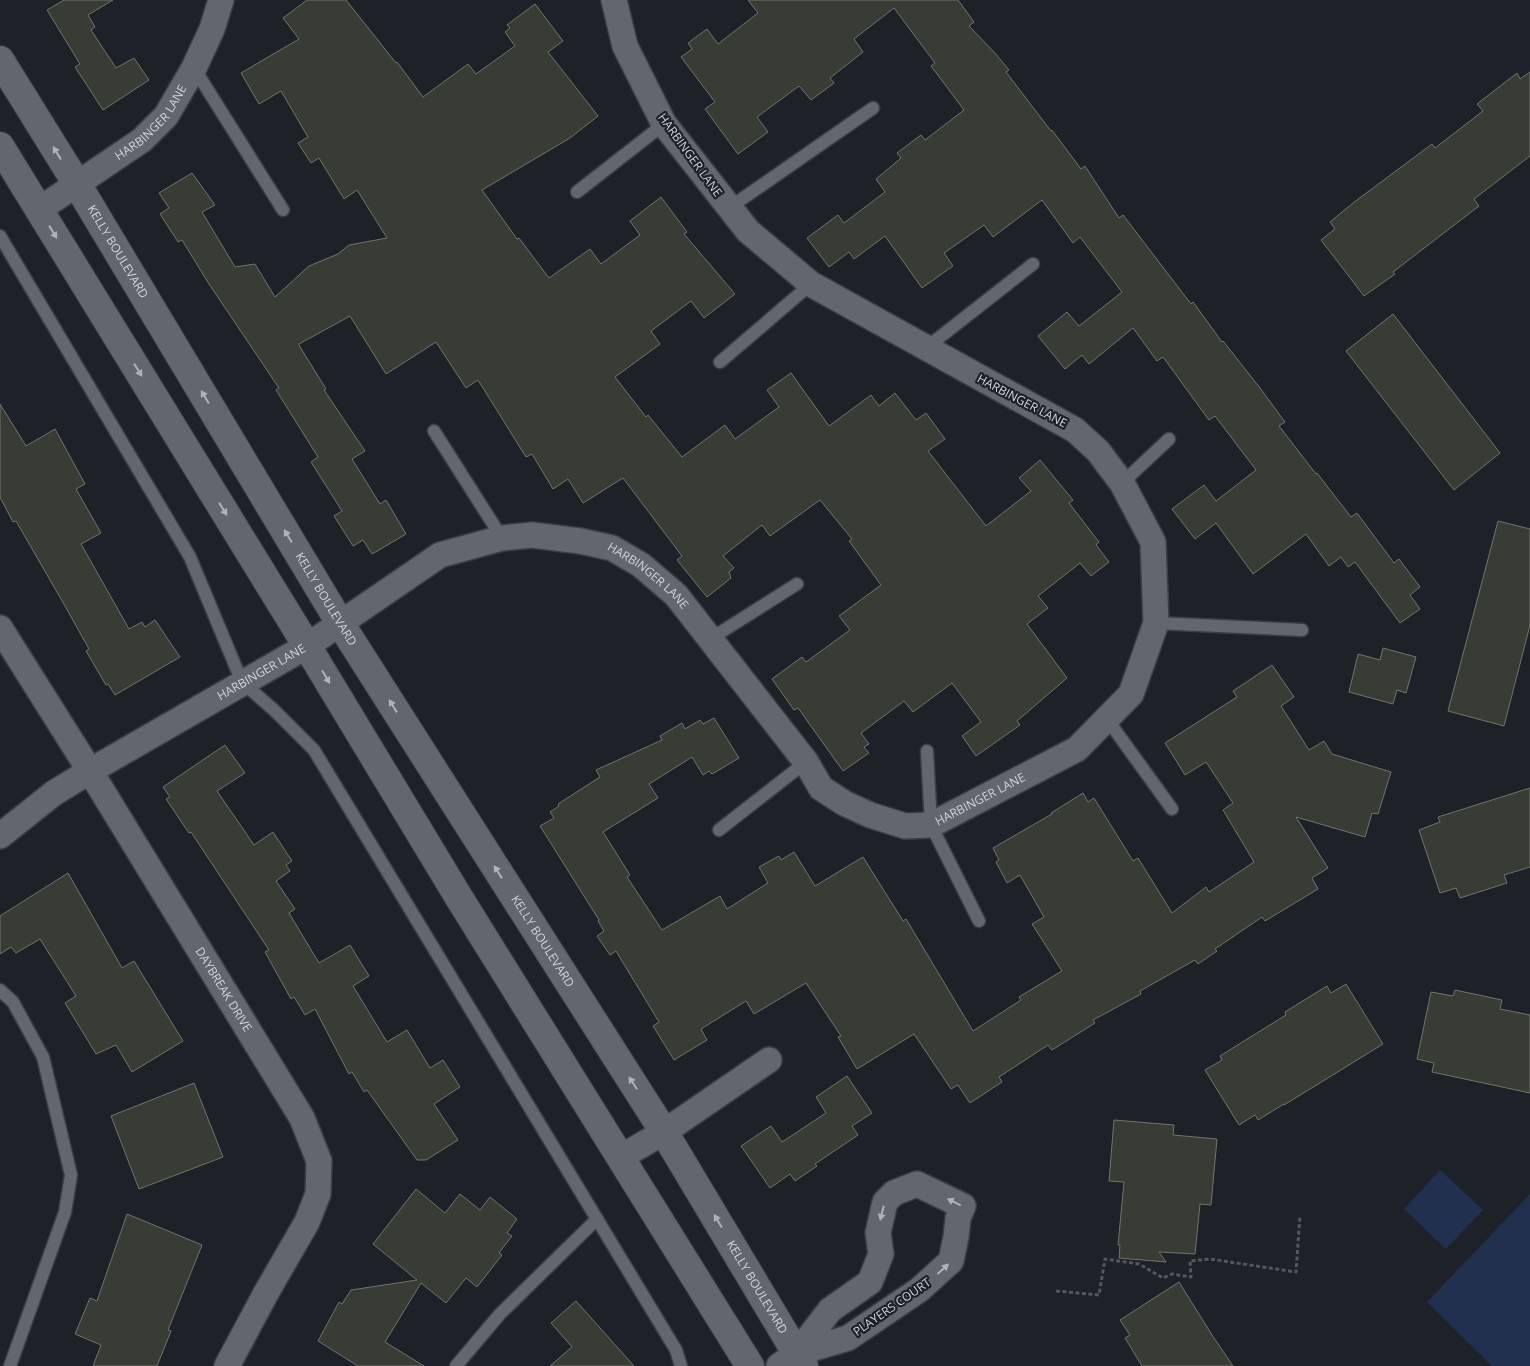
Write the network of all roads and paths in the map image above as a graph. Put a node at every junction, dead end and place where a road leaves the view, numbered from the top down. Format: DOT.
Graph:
graph roads {
  1 [pos="221,0"];
  2 [pos="614,0"];
  3 [pos="0,60"];
  4 [pos="194,68"];
  5 [pos="873,108"];
  6 [pos="664,124"];
  7 [pos="0,146"];
  8 [pos="77,184"];
  9 [pos="577,192"];
  10 [pos="729,208"];
  11 [pos="40,209"];
  12 [pos="283,210"];
  13 [pos="0,236"];
  14 [pos="1033,264"];
  15 [pos="811,284"];
  16 [pos="926,348"];
  17 [pos="720,362"];
  18 [pos="434,431"];
  19 [pos="1170,440"];
  20 [pos="1122,483"];
  21 [pos="502,538"];
  22 [pos="797,584"];
  23 [pos="340,623"];
  24 [pos="1156,623"];
  25 [pos="0,628"];
  26 [pos="1302,630"];
  27 [pos="710,639"];
  28 [pos="307,646"];
  29 [pos="242,682"];
  30 [pos="1107,719"];
  31 [pos="927,751"];
  32 [pos="806,762"];
  33 [pos="90,771"];
  34 [pos="1172,809"];
  35 [pos="931,825"];
  36 [pos="719,830"];
  37 [pos="0,836"];
  38 [pos="979,921"];
  39 [pos="0,990"];
  40 [pos="769,1060"];
  41 [pos="664,1132"];
  42 [pos="621,1157"];
  43 [pos="1300,1215"];
  44 [pos="597,1219"];
  45 [pos="1056,1291"];
  46 [pos="793,1362"];
  47 [pos="10,1366"];
  48 [pos="227,1366"];
  49 [pos="456,1366"];
  50 [pos="681,1366"];
  51 [pos="750,1366"];
  1 -- 4 [label="street, HARBINGER LANE"];
  2 -- 6 [label="street, HARBINGER LANE"];
  8 -- 3 [label="main road, KELLY BOULEVARD, one-way"];
  4 -- 8 [label="street, HARBINGER LANE"];
  4 -- 12 [label="lane"];
  5 -- 10 [label="lane"];
  6 -- 9 [label="lane"];
  6 -- 10 [label="street, HARBINGER LANE"];
  7 -- 11 [label="main road"];
  8 -- 11 [label="street, HARBINGER LANE"];
  23 -- 8 [label="main road, KELLY BOULEVARD, one-way"];
  10 -- 15 [label="street, HARBINGER LANE"];
  11 -- 28 [label="main road, one-way"];
  13 -- 29 [label="lane"];
  14 -- 16 [label="lane"];
  15 -- 16 [label="street, HARBINGER LANE"];
  15 -- 17 [label="lane"];
  16 -- 20 [label="street, HARBINGER LANE"];
  18 -- 21 [label="lane"];
  19 -- 20 [label="lane"];
  20 -- 24 [label="street, HARBINGER LANE"];
  21 -- 23 [label="street, HARBINGER LANE"];
  21 -- 27 [label="street, HARBINGER LANE"];
  22 -- 27 [label="lane"];
  23 -- 28 [label="street, HARBINGER LANE"];
  41 -- 23 [label="main road, KELLY BOULEVARD, one-way"];
  24 -- 26 [label="lane"];
  24 -- 30 [label="street, HARBINGER LANE"];
  25 -- 33 [label="street, DAYBREAK DRIVE"];
  27 -- 32 [label="street, HARBINGER LANE"];
  28 -- 29 [label="street, HARBINGER LANE"];
  28 -- 42 [label="main road, one-way"];
  29 -- 33 [label="street, HARBINGER LANE"];
  29 -- 44 [label="lane"];
  30 -- 34 [label="lane"];
  30 -- 35 [label="street, HARBINGER LANE"];
  31 -- 35 [label="lane"];
  32 -- 35 [label="street, HARBINGER LANE"];
  32 -- 36 [label="lane"];
  33 -- 37 [label="street, HARBINGER LANE"];
  33 -- 48 [label="street, DAYBREAK DRIVE"];
  35 -- 38 [label="lane"];
  39 -- 47 [label="lane"];
  40 -- 41 [label="street"];
  41 -- 42 [label="street"];
  46 -- 41 [label="main road, KELLY BOULEVARD, one-way"];
  42 -- 51 [label="main road"];
  43 -- 45 [label="path"];
  44 -- 49 [label="lane"];
  44 -- 50 [label="lane"];
  46 -- 46 [label="street, PLAYERS COURT, one-way"];
}
